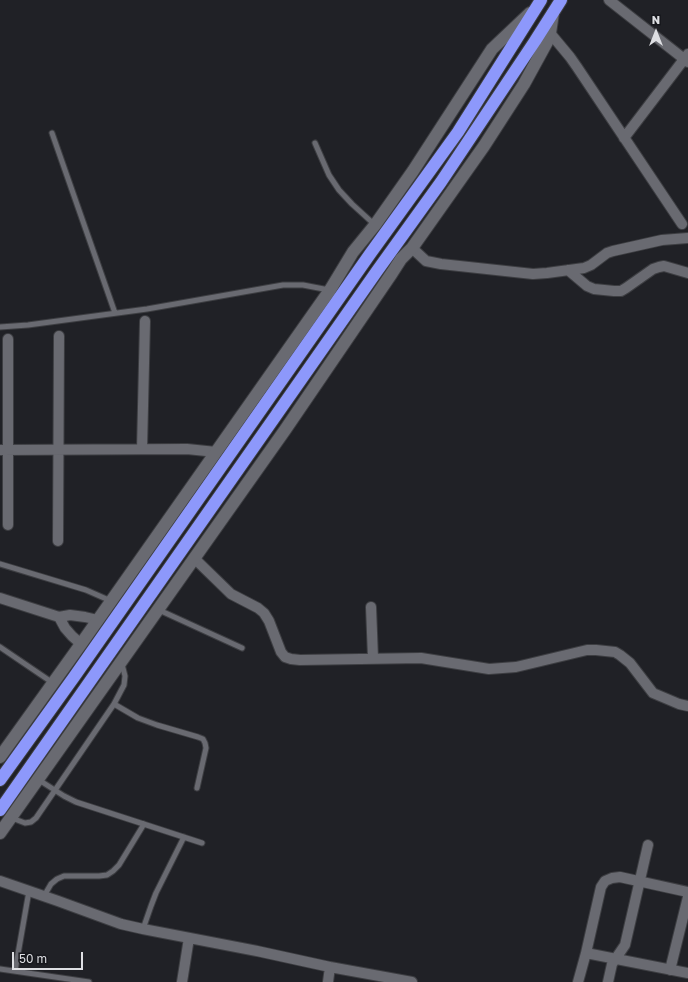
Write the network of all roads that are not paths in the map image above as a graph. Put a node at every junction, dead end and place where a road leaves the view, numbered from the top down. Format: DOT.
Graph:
graph roads {
  1 [pos="561,0"];
  2 [pos="609,0"];
  3 [pos="540,3"];
  4 [pos="553,13"];
  5 [pos="550,33"];
  6 [pos="687,58"];
  7 [pos="52,133"];
  8 [pos="624,138"];
  9 [pos="315,143"];
  10 [pos="682,224"];
  11 [pos="375,225"];
  12 [pos="688,238"];
  13 [pos="412,248"];
  14 [pos="568,270"];
  15 [pos="688,273"];
  16 [pos="330,290"];
  17 [pos="115,313"];
  18 [pos="145,321"];
  19 [pos="0,327"];
  20 [pos="59,336"];
  21 [pos="8,340"];
  22 [pos="142,449"];
  23 [pos="4,450"];
  24 [pos="59,450"];
  25 [pos="216,452"];
  26 [pos="8,525"];
  27 [pos="58,541"];
  28 [pos="194,558"];
  29 [pos="0,564"];
  30 [pos="0,598"];
  31 [pos="111,601"];
  32 [pos="371,607"];
  33 [pos="158,610"];
  34 [pos="59,617"];
  35 [pos="98,620"];
  36 [pos="81,644"];
  37 [pos="0,647"];
  38 [pos="242,648"];
  39 [pos="373,658"];
  40 [pos="121,662"];
  41 [pos="53,683"];
  42 [pos="114,704"];
  43 [pos="688,706"];
  44 [pos="0,757"];
  45 [pos="38,779"];
  46 [pos="0,780"];
  47 [pos="197,788"];
  48 [pos="55,790"];
  49 [pos="0,810"];
  50 [pos="11,818"];
  51 [pos="144,824"];
  52 [pos="0,833"];
  53 [pos="184,837"];
  54 [pos="202,843"];
  55 [pos="648,845"];
  56 [pos="0,882"];
  57 [pos="639,882"];
  58 [pos="29,891"];
  59 [pos="688,892"];
  60 [pos="44,896"];
  61 [pos="688,897"];
  62 [pos="143,929"];
  63 [pos="189,938"];
  64 [pos="586,953"];
  65 [pos="614,959"];
  66 [pos="330,967"];
  67 [pos="0,969"];
  68 [pos="670,970"];
  69 [pos="16,971"];
  70 [pos="684,976"];
  71 [pos="376,979"];
  72 [pos="89,982"];
  73 [pos="182,982"];
  74 [pos="328,982"];
  75 [pos="412,982"];
  76 [pos="578,982"];
  77 [pos="608,982"];
  1 -- 4 [label="highway"];
  2 -- 6 [label="street"];
  3 -- 11 [label="street"];
  3 -- 46 [label="highway"];
  4 -- 5 [label="street"];
  4 -- 49 [label="highway"];
  5 -- 8 [label="street"];
  5 -- 13 [label="street"];
  6 -- 8 [label="street"];
  7 -- 17 [label="lane"];
  8 -- 10 [label="street"];
  9 -- 11 [label="lane"];
  11 -- 16 [label="street"];
  12 -- 14 [label="street"];
  13 -- 14 [label="street"];
  13 -- 28 [label="street"];
  14 -- 15 [label="street"];
  16 -- 17 [label="lane"];
  16 -- 25 [label="street"];
  17 -- 19 [label="lane"];
  18 -- 22 [label="street"];
  20 -- 24 [label="street"];
  21 -- 23 [label="street"];
  22 -- 24 [label="street"];
  22 -- 25 [label="street"];
  23 -- 24 [label="street"];
  23 -- 26 [label="street"];
  24 -- 27 [label="street"];
  25 -- 31 [label="street"];
  28 -- 33 [label="street"];
  28 -- 39 [label="street"];
  29 -- 31 [label="lane"];
  30 -- 34 [label="street"];
  31 -- 35 [label="street"];
  32 -- 39 [label="street"];
  33 -- 38 [label="lane"];
  33 -- 40 [label="street"];
  34 -- 35 [label="street"];
  34 -- 36 [label="street"];
  35 -- 36 [label="street"];
  36 -- 41 [label="street"];
  37 -- 41 [label="lane"];
  39 -- 43 [label="street"];
  40 -- 42 [label="lane"];
  40 -- 45 [label="street"];
  41 -- 44 [label="street"];
  42 -- 47 [label="lane"];
  42 -- 48 [label="lane"];
  45 -- 48 [label="lane"];
  45 -- 50 [label="street"];
  48 -- 50 [label="lane"];
  48 -- 51 [label="lane"];
  50 -- 52 [label="street"];
  51 -- 53 [label="lane"];
  51 -- 60 [label="lane"];
  53 -- 54 [label="lane"];
  53 -- 62 [label="lane"];
  55 -- 57 [label="street"];
  56 -- 58 [label="street"];
  57 -- 59 [label="street"];
  57 -- 64 [label="street"];
  57 -- 65 [label="street"];
  58 -- 60 [label="street"];
  58 -- 69 [label="lane"];
  60 -- 62 [label="street"];
  61 -- 68 [label="street"];
  62 -- 63 [label="street"];
  63 -- 66 [label="street"];
  63 -- 73 [label="street"];
  64 -- 65 [label="street"];
  64 -- 76 [label="street"];
  65 -- 68 [label="street"];
  65 -- 77 [label="street"];
  66 -- 71 [label="street"];
  66 -- 74 [label="street"];
  67 -- 69 [label="lane"];
  68 -- 70 [label="street"];
  69 -- 72 [label="lane"];
  71 -- 75 [label="street"];
}
